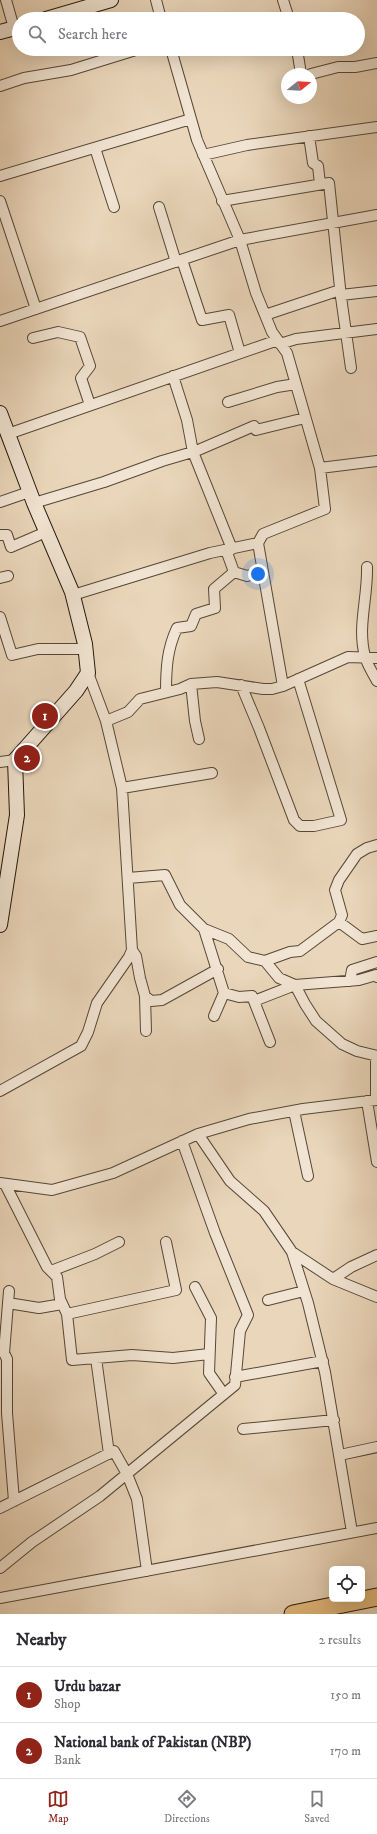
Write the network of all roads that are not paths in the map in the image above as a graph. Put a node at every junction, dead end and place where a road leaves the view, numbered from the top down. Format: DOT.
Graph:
graph roads {
  1 [pos="6,0"];
  2 [pos="108,0"];
  3 [pos="156,0"];
  4 [pos="283,0"];
  5 [pos="69,12"];
  6 [pos="160,12"];
  7 [pos="287,12"];
  8 [pos="12,15"];
  9 [pos="12,29"];
  10 [pos="0,32"];
  11 [pos="116,56"];
  12 [pos="173,56"];
  13 [pos="297,56"];
  14 [pos="377,63"];
  15 [pos="300,68"];
  16 [pos="317,72"];
  17 [pos="0,86"];
  18 [pos="191,119"];
  19 [pos="377,127"];
  20 [pos="309,136"];
  21 [pos="95,148"];
  22 [pos="203,155"];
  23 [pos="0,176"];
  24 [pos="320,184"];
  25 [pos="0,201"];
  26 [pos="222,201"];
  27 [pos="114,207"];
  28 [pos="159,207"];
  29 [pos="377,215"];
  30 [pos="333,223"];
  31 [pos="240,240"];
  32 [pos="179,261"];
  33 [pos="377,291"];
  34 [pos="340,292"];
  35 [pos="36,309"];
  36 [pos="265,316"];
  37 [pos="0,321"];
  38 [pos="377,329"];
  39 [pos="346,332"];
  40 [pos="33,338"];
  41 [pos="279,342"];
  42 [pos="240,353"];
  43 [pos="351,368"];
  44 [pos="173,376"];
  45 [pos="296,384"];
  46 [pos="228,402"];
  47 [pos="90,405"];
  48 [pos="0,413"];
  49 [pos="305,418"];
  50 [pos="4,431"];
  51 [pos="193,452"];
  52 [pos="377,461"];
  53 [pos="320,468"];
  54 [pos="31,497"];
  55 [pos="0,502"];
  56 [pos="46,532"];
  57 [pos="0,535"];
  58 [pos="258,543"];
  59 [pos="229,549"];
  60 [pos="367,567"];
  61 [pos="234,572"];
  62 [pos="262,572"];
  63 [pos="73,595"];
  64 [pos="0,617"];
  65 [pos="4,644"];
  66 [pos="86,649"];
  67 [pos="365,657"];
  68 [pos="377,658"];
  69 [pos="88,673"];
  70 [pos="298,679"];
  71 [pos="377,681"];
  72 [pos="191,684"];
  73 [pos="241,685"];
  74 [pos="283,686"];
  75 [pos="166,692"];
  76 [pos="106,721"];
  77 [pos="200,739"];
  78 [pos="16,760"];
  79 [pos="0,762"];
  80 [pos="212,773"];
  81 [pos="122,788"];
  82 [pos="377,845"];
  83 [pos="128,878"];
  84 [pos="3,893"];
  85 [pos="339,922"];
  86 [pos="0,925"];
  87 [pos="204,929"];
  88 [pos="377,936"];
  89 [pos="132,950"];
  90 [pos="265,961"];
  91 [pos="377,962"];
  92 [pos="218,969"];
  93 [pos="377,977"];
  94 [pos="350,981"];
  95 [pos="295,985"];
  96 [pos="224,993"];
  97 [pos="145,996"];
  98 [pos="254,1000"];
  99 [pos="214,1016"];
  100 [pos="146,1031"];
  101 [pos="270,1042"];
  102 [pos="377,1056"];
  103 [pos="0,1091"];
  104 [pos="373,1100"];
  105 [pos="294,1111"];
  106 [pos="198,1134"];
  107 [pos="182,1141"];
  108 [pos="377,1162"];
  109 [pos="308,1176"];
  110 [pos="3,1184"];
  111 [pos="119,1242"];
  112 [pos="166,1242"];
  113 [pos="292,1252"];
  114 [pos="377,1255"];
  115 [pos="51,1271"];
  116 [pos="333,1279"];
  117 [pos="195,1287"];
  118 [pos="9,1291"];
  119 [pos="304,1291"];
  120 [pos="377,1298"];
  121 [pos="268,1300"];
  122 [pos="8,1303"];
  123 [pos="62,1304"];
  124 [pos="67,1314"];
  125 [pos="209,1354"];
  126 [pos="96,1358"];
  127 [pos="323,1362"];
  128 [pos="235,1377"];
  129 [pos="223,1393"];
  130 [pos="334,1420"];
  131 [pos="243,1429"];
  132 [pos="377,1447"];
  133 [pos="109,1454"];
  134 [pos="340,1455"];
  135 [pos="127,1474"];
  136 [pos="14,1501"];
  137 [pos="0,1508"];
  138 [pos="377,1528"];
  139 [pos="352,1532"];
  140 [pos="0,1568"];
  141 [pos="147,1571"];
  142 [pos="377,1597"];
  143 [pos="0,1598"];
  144 [pos="293,1614"];
  1 -- 8 [label="street"];
  2 -- 5 [label="main road"];
  3 -- 6 [label="street"];
  4 -- 7 [label="street"];
  9 -- 10 [label="main road"];
  11 -- 17 [label="street"];
  12 -- 18 [label="street"];
  13 -- 15 [label="street"];
  14 -- 16 [label="street"];
  18 -- 21 [label="street"];
  18 -- 22 [label="street"];
  19 -- 20 [label="street"];
  20 -- 22 [label="street"];
  20 -- 24 [label="street"];
  21 -- 23 [label="street"];
  21 -- 27 [label="street"];
  22 -- 26 [label="street"];
  24 -- 26 [label="street"];
  24 -- 30 [label="street"];
  25 -- 35 [label="street"];
  26 -- 31 [label="street"];
  28 -- 32 [label="street"];
  29 -- 30 [label="street"];
  30 -- 31 [label="street"];
  30 -- 34 [label="street"];
  31 -- 32 [label="street"];
  31 -- 36 [label="street"];
  32 -- 35 [label="street"];
  32 -- 42 [label="street"];
  33 -- 34 [label="street"];
  34 -- 36 [label="street"];
  34 -- 39 [label="street"];
  35 -- 37 [label="street"];
  36 -- 41 [label="street"];
  38 -- 39 [label="street"];
  39 -- 41 [label="street"];
  39 -- 43 [label="street"];
  40 -- 47 [label="street"];
  41 -- 42 [label="street"];
  41 -- 45 [label="street"];
  42 -- 44 [label="street"];
  44 -- 47 [label="street"];
  44 -- 51 [label="street"];
  45 -- 46 [label="street"];
  45 -- 49 [label="street"];
  47 -- 50 [label="street"];
  48 -- 50 [label="main road"];
  49 -- 51 [label="street"];
  49 -- 53 [label="street"];
  50 -- 54 [label="main road"];
  51 -- 54 [label="street"];
  51 -- 59 [label="street"];
  52 -- 53 [label="street"];
  53 -- 58 [label="street"];
  54 -- 55 [label="street"];
  54 -- 56 [label="main road"];
  56 -- 57 [label="street"];
  56 -- 63 [label="main road"];
  58 -- 59 [label="street"];
  58 -- 62 [label="street"];
  59 -- 61 [label="street"];
  59 -- 63 [label="street"];
  60 -- 67 [label="street"];
  61 -- 62 [label="street"];
  61 -- 75 [label="street"];
  62 -- 74 [label="street"];
  63 -- 66 [label="main road"];
  64 -- 65 [label="street"];
  65 -- 66 [label="street"];
  66 -- 69 [label="main road"];
  67 -- 68 [label="street"];
  67 -- 70 [label="street"];
  67 -- 71 [label="street"];
  69 -- 76 [label="street"];
  69 -- 78 [label="main road"];
  70 -- 73 [label="street"];
  70 -- 74 [label="street"];
  72 -- 73 [label="street"];
  72 -- 75 [label="street"];
  72 -- 77 [label="street"];
  73 -- 74 [label="street"];
  75 -- 76 [label="street"];
  76 -- 81 [label="street"];
  78 -- 79 [label="street"];
  78 -- 84 [label="main road"];
  80 -- 81 [label="street"];
  81 -- 83 [label="street"];
  82 -- 85 [label="street"];
  83 -- 87 [label="street"];
  83 -- 89 [label="street"];
  84 -- 86 [label="main road"];
  85 -- 88 [label="street"];
  85 -- 90 [label="street"];
  87 -- 90 [label="street"];
  87 -- 92 [label="street"];
  89 -- 97 [label="street"];
  89 -- 103 [label="street"];
  90 -- 95 [label="street"];
  91 -- 94 [label="street"];
  92 -- 96 [label="street"];
  92 -- 97 [label="street"];
  93 -- 94 [label="street"];
  94 -- 95 [label="street"];
  95 -- 98 [label="street"];
  95 -- 102 [label="street"];
  96 -- 98 [label="street"];
  96 -- 99 [label="street"];
  97 -- 100 [label="street"];
  98 -- 101 [label="street"];
  102 -- 104 [label="street"];
  104 -- 105 [label="street"];
  104 -- 108 [label="street"];
  105 -- 106 [label="street"];
  105 -- 109 [label="street"];
  106 -- 107 [label="street"];
  106 -- 113 [label="street"];
  107 -- 110 [label="street"];
  107 -- 128 [label="street"];
  110 -- 115 [label="street"];
  111 -- 115 [label="street"];
  112 -- 124 [label="street"];
  113 -- 116 [label="street"];
  113 -- 119 [label="street"];
  114 -- 116 [label="street"];
  115 -- 123 [label="street"];
  116 -- 120 [label="street"];
  117 -- 125 [label="street"];
  118 -- 122 [label="street"];
  119 -- 121 [label="street"];
  119 -- 127 [label="street"];
  122 -- 123 [label="street"];
  122 -- 136 [label="street"];
  123 -- 124 [label="street"];
  124 -- 126 [label="street"];
  125 -- 126 [label="street"];
  125 -- 129 [label="street"];
  126 -- 133 [label="street"];
  127 -- 128 [label="street"];
  127 -- 130 [label="street"];
  128 -- 129 [label="street"];
  129 -- 135 [label="street"];
  130 -- 131 [label="street"];
  130 -- 134 [label="street"];
  132 -- 134 [label="street"];
  133 -- 135 [label="street"];
  133 -- 136 [label="street"];
  134 -- 139 [label="street"];
  135 -- 140 [label="street"];
  135 -- 141 [label="street"];
  136 -- 137 [label="street"];
  138 -- 139 [label="street"];
  139 -- 141 [label="street"];
  141 -- 143 [label="street"];
  142 -- 144 [label="highway"];
}
